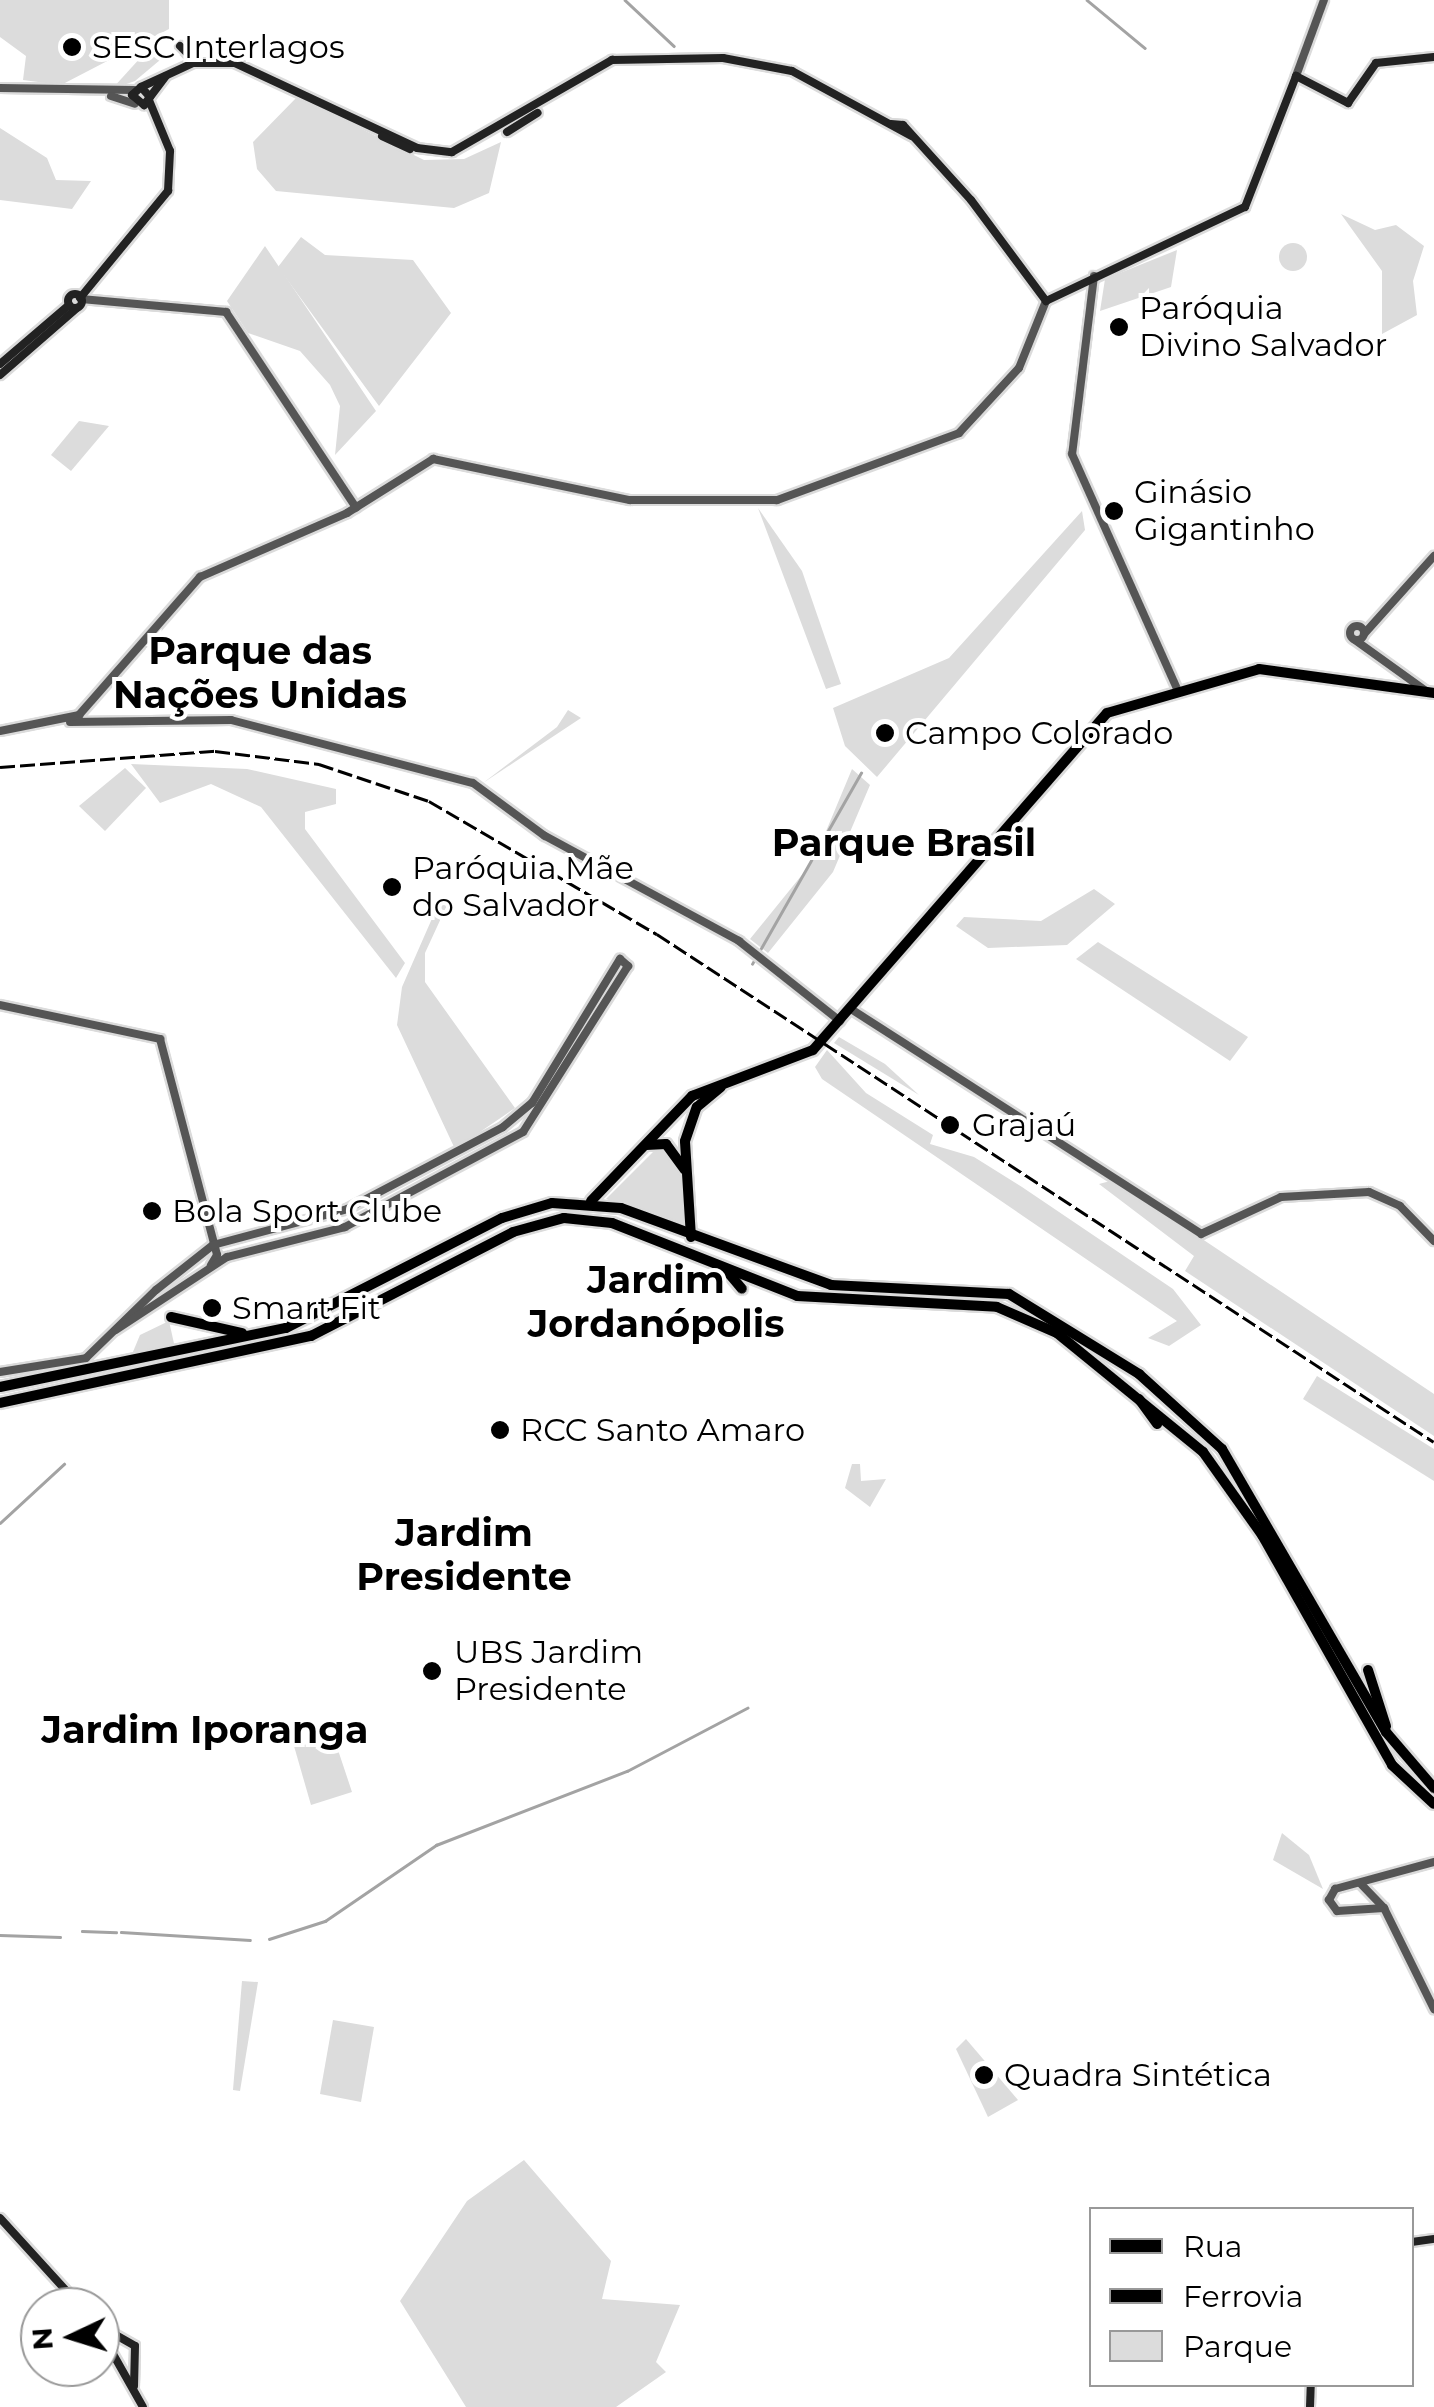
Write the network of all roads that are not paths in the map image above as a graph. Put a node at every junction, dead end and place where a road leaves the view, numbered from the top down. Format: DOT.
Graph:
graph roads {
  1 [pos="1324,0"];
  2 [pos="180,46"];
  3 [pos="1434,57"];
  4 [pos="198,62"];
  5 [pos="1296,76"];
  6 [pos="0,88"];
  7 [pos="137,88"];
  8 [pos="107,94"];
  9 [pos="150,98"];
  10 [pos="548,103"];
  11 [pos="136,104"];
  12 [pos="157,123"];
  13 [pos="882,123"];
  14 [pos="912,136"];
  15 [pos="1093,275"];
  16 [pos="77,302"];
  17 [pos="1042,304"];
  18 [pos="0,364"];
  19 [pos="0,375"];
  20 [pos="356,508"];
  21 [pos="1434,556"];
  22 [pos="1399,672"];
  23 [pos="1176,686"];
  24 [pos="1432,693"];
  25 [pos="1404,694"];
  26 [pos="82,719"];
  27 [pos="0,731"];
  28 [pos="0,1005"];
  29 [pos="851,1009"];
  30 [pos="840,1021"];
  31 [pos="731,1082"];
  32 [pos="646,1145"];
  33 [pos="686,1170"];
  34 [pos="590,1202"];
  35 [pos="640,1234"];
  36 [pos="692,1237"];
  37 [pos="1434,1241"];
  38 [pos="213,1245"];
  39 [pos="211,1266"];
  40 [pos="726,1270"];
  41 [pos="742,1289"];
  42 [pos="170,1317"];
  43 [pos="116,1330"];
  44 [pos="258,1334"];
  45 [pos="0,1372"];
  46 [pos="0,1387"];
  47 [pos="1133,1389"];
  48 [pos="0,1402"];
  49 [pos="1156,1424"];
  50 [pos="1368,1670"];
  51 [pos="1386,1732"];
  52 [pos="1434,1788"];
  53 [pos="1434,1804"];
  54 [pos="1434,1862"];
  55 [pos="1374,1879"];
  56 [pos="1356,1882"];
  57 [pos="1373,1894"];
  58 [pos="1363,1907"];
  59 [pos="1384,1908"];
  60 [pos="1434,2009"];
  61 [pos="0,2218"];
  62 [pos="62,2287"];
  63 [pos="120,2337"];
  64 [pos="126,2339"];
  65 [pos="120,2343"];
  66 [pos="120,2360"];
  67 [pos="120,2362"];
  68 [pos="136,2368"];
  69 [pos="134,2388"];
  70 [pos="143,2407"];
  1 -- 5 [label="street"];
  2 -- 4 [label="main road"];
  3 -- 5 [label="main road"];
  4 -- 7 [label="main road"];
  4 -- 10 [label="main road"];
  5 -- 15 [label="main road"];
  6 -- 8 [label="street"];
  7 -- 8 [label="street"];
  7 -- 9 [label="main road"];
  7 -- 11 [label="main road"];
  8 -- 11 [label="street"];
  9 -- 10 [label="main road"];
  9 -- 11 [label="main road"];
  9 -- 12 [label="main road"];
  10 -- 13 [label="main road"];
  11 -- 12 [label="main road"];
  12 -- 16 [label="main road"];
  13 -- 14 [label="main road"];
  13 -- 14 [label="main road"];
  14 -- 17 [label="main road"];
  15 -- 17 [label="main road"];
  15 -- 23 [label="street"];
  16 -- 18 [label="main road"];
  16 -- 19 [label="main road"];
  16 -- 20 [label="street"];
  17 -- 20 [label="street"];
  20 -- 26 [label="street"];
  21 -- 22 [label="street"];
  22 -- 24 [label="street"];
  22 -- 25 [label="street"];
  23 -- 25 [label="main road"];
  23 -- 29 [label="main road"];
  24 -- 25 [label="main road"];
  26 -- 27 [label="street"];
  26 -- 30 [label="street"];
  28 -- 38 [label="street"];
  29 -- 30 [label="main road"];
  29 -- 37 [label="street"];
  30 -- 31 [label="main road"];
  31 -- 32 [label="main road"];
  31 -- 33 [label="main road"];
  32 -- 33 [label="main road"];
  32 -- 34 [label="main road"];
  33 -- 36 [label="main road"];
  34 -- 36 [label="main road"];
  34 -- 44 [label="main road"];
  35 -- 36 [label="main road"];
  35 -- 40 [label="main road"];
  35 -- 48 [label="main road"];
  36 -- 51 [label="main road"];
  38 -- 39 [label="street"];
  38 -- 39 [label="street"];
  38 -- 43 [label="street"];
  39 -- 43 [label="street"];
  40 -- 41 [label="main road"];
  40 -- 47 [label="main road"];
  42 -- 44 [label="main road"];
  43 -- 45 [label="street"];
  44 -- 46 [label="main road"];
  47 -- 49 [label="main road"];
  47 -- 53 [label="main road"];
  50 -- 51 [label="main road"];
  51 -- 52 [label="main road"];
  54 -- 55 [label="street"];
  55 -- 56 [label="street"];
  55 -- 57 [label="street"];
  56 -- 57 [label="street"];
  56 -- 58 [label="street"];
  57 -- 58 [label="street"];
  57 -- 59 [label="street"];
  58 -- 59 [label="street"];
  59 -- 60 [label="street"];
  61 -- 62 [label="main road"];
  63 -- 64 [label="main road"];
  64 -- 65 [label="main road"];
  64 -- 68 [label="main road"];
  66 -- 68 [label="main road"];
  67 -- 69 [label="main road"];
  68 -- 69 [label="main road"];
  69 -- 70 [label="main road"];
}
